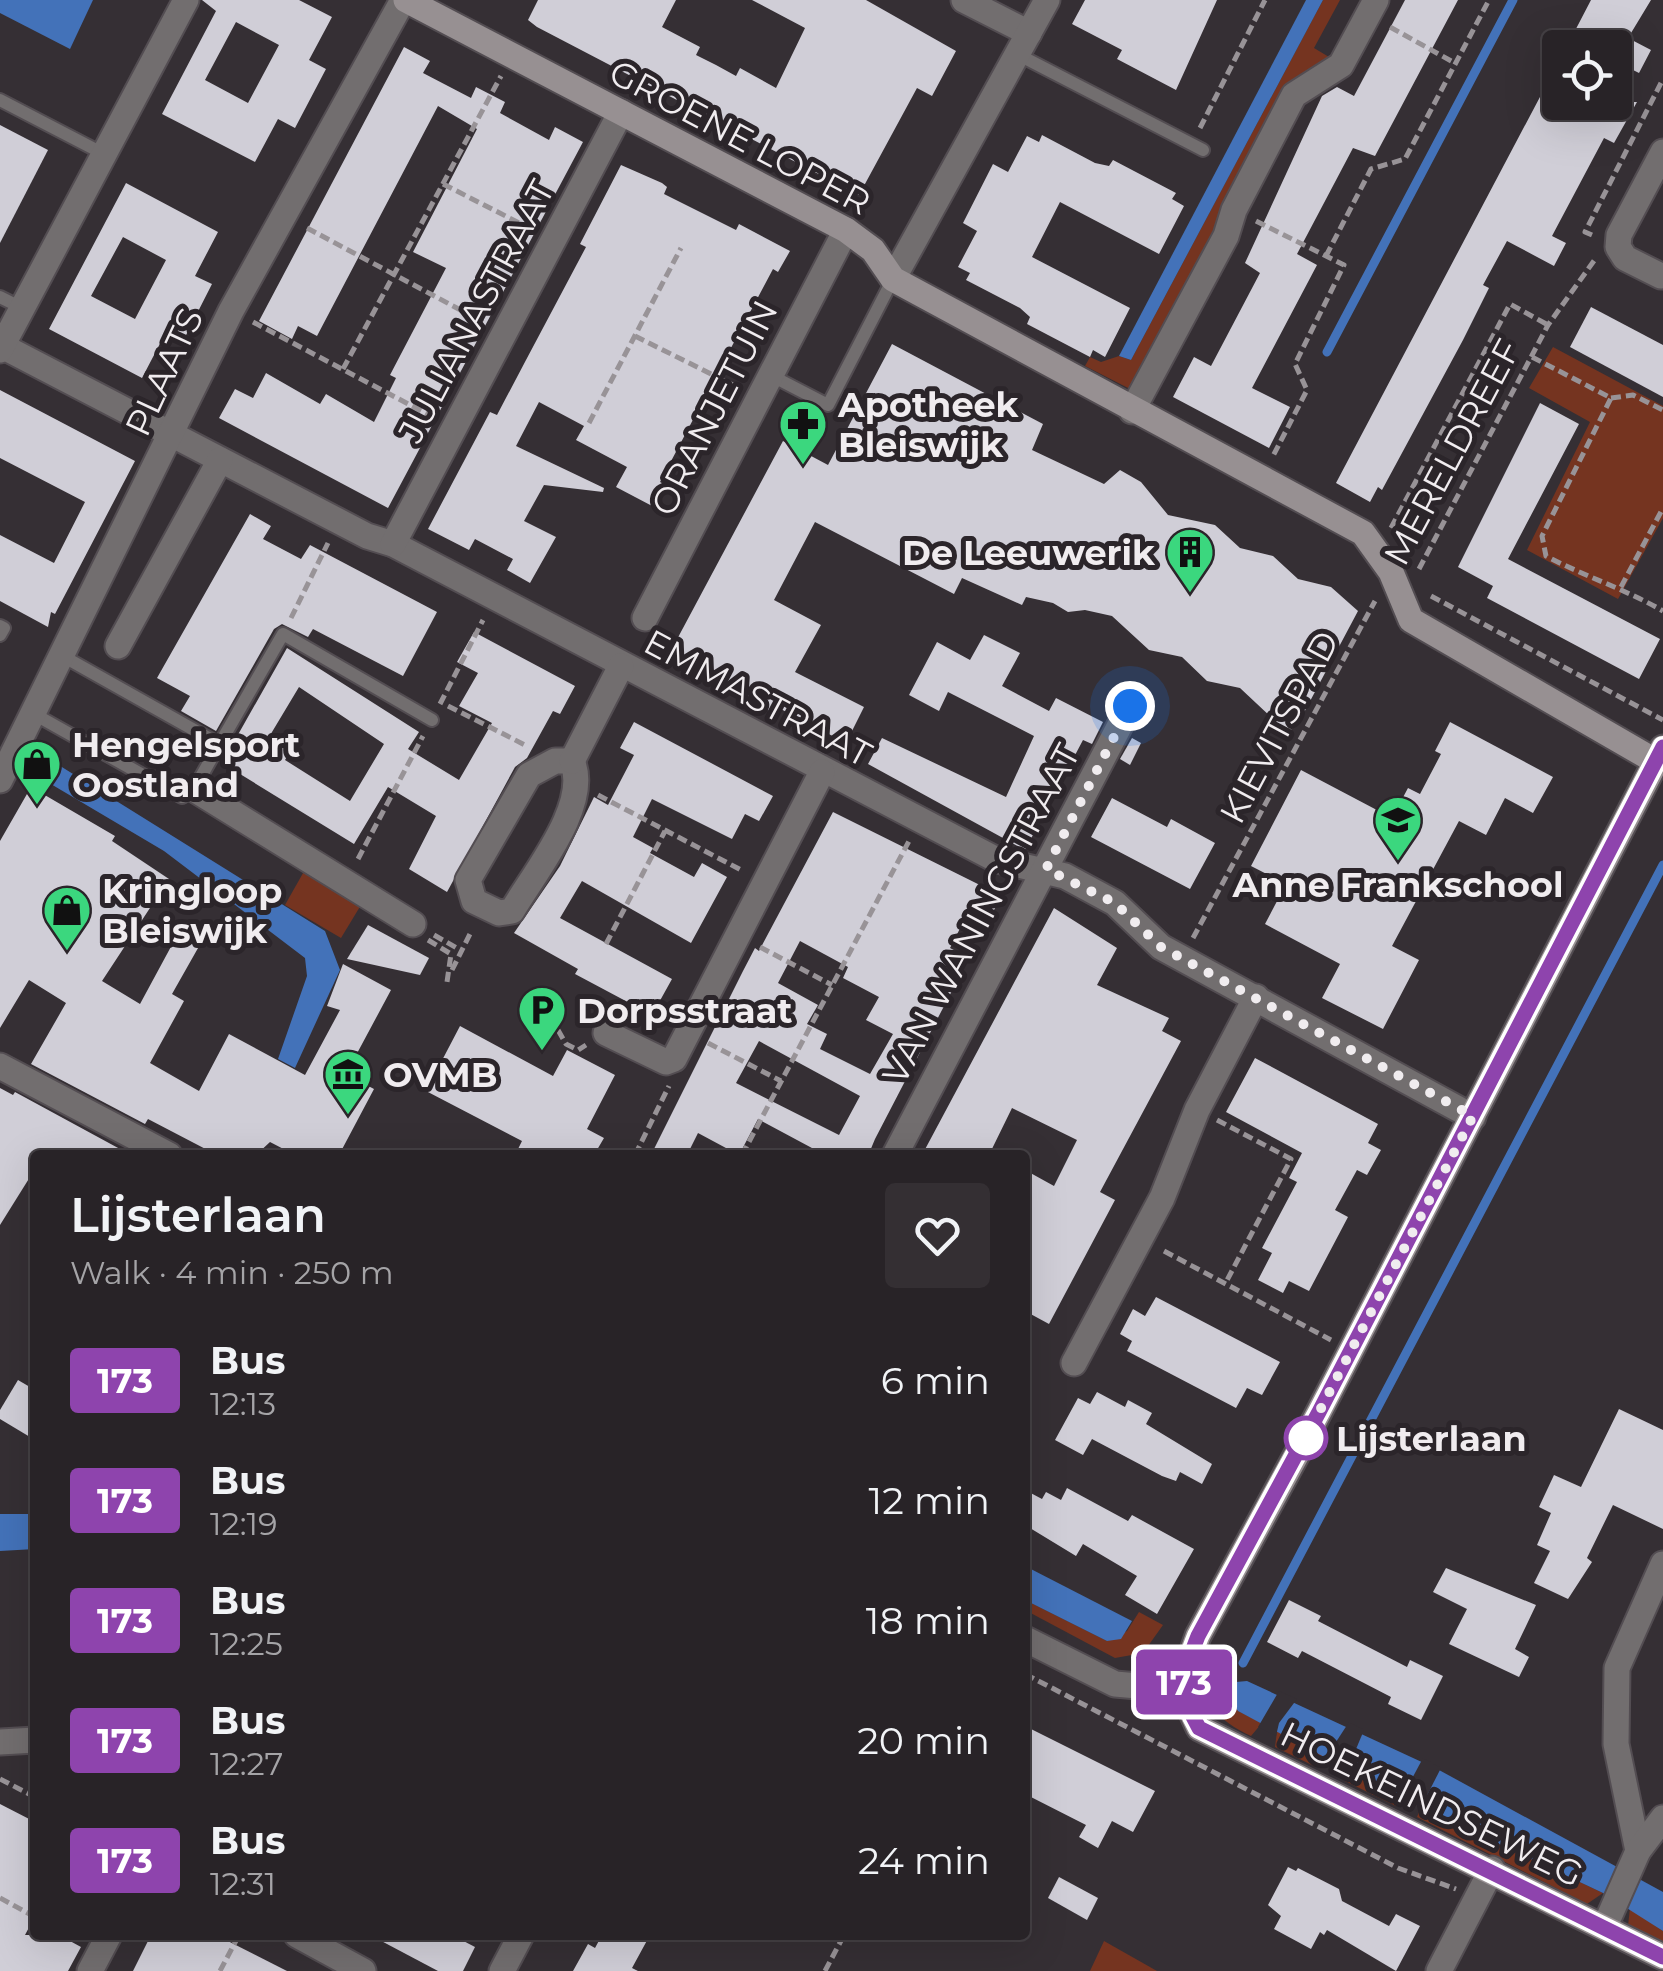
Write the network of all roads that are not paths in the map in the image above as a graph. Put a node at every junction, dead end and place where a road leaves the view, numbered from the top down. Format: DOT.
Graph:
graph roads {
  1 [pos="186,0"];
  2 [pos="404,0"];
  3 [pos="964,0"];
  4 [pos="1047,0"];
  5 [pos="1372,8"];
  6 [pos="1023,44"];
  7 [pos="0,100"];
  8 [pos="621,112"];
  9 [pos="1197,147"];
  10 [pos="1663,152"];
  11 [pos="104,154"];
  12 [pos="846,230"];
  13 [pos="1662,276"];
  14 [pos="893,280"];
  15 [pos="11,303"];
  16 [pos="1,348"];
  17 [pos="764,387"];
  18 [pos="1132,411"];
  19 [pos="174,436"];
  20 [pos="220,460"];
  21 [pos="393,544"];
  22 [pos="644,618"];
  23 [pos="0,626"];
  24 [pos="0,636"];
  25 [pos="118,646"];
  26 [pos="59,654"];
  27 [pos="621,666"];
  28 [pos="1130,706"];
  29 [pos="34,714"];
  30 [pos="432,720"];
  31 [pos="10,738"];
  32 [pos="215,752"];
  33 [pos="1659,754"];
  34 [pos="568,768"];
  35 [pos="822,772"];
  36 [pos="0,780"];
  37 [pos="194,789"];
  38 [pos="1046,869"];
  39 [pos="414,924"];
  40 [pos="1256,998"];
  41 [pos="606,1032"];
  42 [pos="0,1066"];
  43 [pos="1473,1116"];
  44 [pos="159,1150"];
  45 [pos="897,1150"];
  46 [pos="1074,1363"];
  47 [pos="1663,1564"];
  48 [pos="1030,1642"];
  49 [pos="1184,1690"];
  50 [pos="30,1740"];
  51 [pos="0,1742"];
  52 [pos="1663,1818"];
  53 [pos="1635,1859"];
  54 [pos="1492,1869"];
  55 [pos="1609,1917"];
  56 [pos="106,1940"];
  57 [pos="306,1940"];
  58 [pos="518,1940"];
  59 [pos="1663,1957"];
  60 [pos="90,1971"];
  61 [pos="362,1971"];
  62 [pos="502,1971"];
  63 [pos="1439,1971"];
  1 -- 11 [label="street"];
  2 -- 8 [label="street, GROENE LOPER"];
  2 -- 19 [label="street, PLAATS"];
  3 -- 6 [label="street"];
  4 -- 6 [label="street"];
  5 -- 18 [label="street"];
  6 -- 9 [label="lane"];
  6 -- 14 [label="street"];
  7 -- 11 [label="lane"];
  8 -- 12 [label="street, GROENE LOPER"];
  8 -- 21 [label="street, JULIANASTRAAT"];
  10 -- 13 [label="street"];
  11 -- 15 [label="street"];
  12 -- 14 [label="street, GROENE LOPER"];
  12 -- 17 [label="street, ORANJETUIN"];
  14 -- 17 [label="lane"];
  14 -- 18 [label="street, GROENE LOPER"];
  15 -- 16 [label="street"];
  16 -- 19 [label="street, EMMASTRAAT"];
  17 -- 22 [label="street, ORANJETUIN"];
  18 -- 33 [label="street, GROENE LOPER"];
  19 -- 20 [label="street, EMMASTRAAT"];
  19 -- 26 [label="street, PLAATS"];
  20 -- 21 [label="street, EMMASTRAAT"];
  20 -- 25 [label="street"];
  21 -- 27 [label="street, EMMASTRAAT"];
  23 -- 24 [label="lane"];
  26 -- 29 [label="street, PLAATS"];
  26 -- 32 [label="lane"];
  27 -- 34 [label="street"];
  27 -- 35 [label="street, EMMASTRAAT"];
  28 -- 38 [label="street, VAN WANINGSTRAAT"];
  29 -- 31 [label="street, PLAATS"];
  29 -- 37 [label="lane"];
  30 -- 32 [label="lane"];
  31 -- 36 [label="street, PLAATS"];
  32 -- 37 [label="lane"];
  33 -- 43 [label="street"];
  34 -- 34 [label="street"];
  35 -- 38 [label="street, EMMASTRAAT"];
  35 -- 41 [label="street"];
  37 -- 39 [label="street"];
  38 -- 40 [label="street, EMMASTRAAT"];
  38 -- 45 [label="street, VAN WANINGSTRAAT"];
  40 -- 43 [label="street, EMMASTRAAT"];
  40 -- 46 [label="street"];
  42 -- 44 [label="street"];
  43 -- 49 [label="street"];
  47 -- 53 [label="street"];
  48 -- 49 [label="street"];
  49 -- 54 [label="street, HOEKEINDSEWEG"];
  50 -- 51 [label="street"];
  52 -- 53 [label="street"];
  53 -- 55 [label="street"];
  54 -- 55 [label="street, HOEKEINDSEWEG"];
  54 -- 63 [label="street"];
  55 -- 59 [label="street, HOEKEINDSEWEG"];
  56 -- 60 [label="street"];
  57 -- 61 [label="street"];
  58 -- 62 [label="street"];
}
